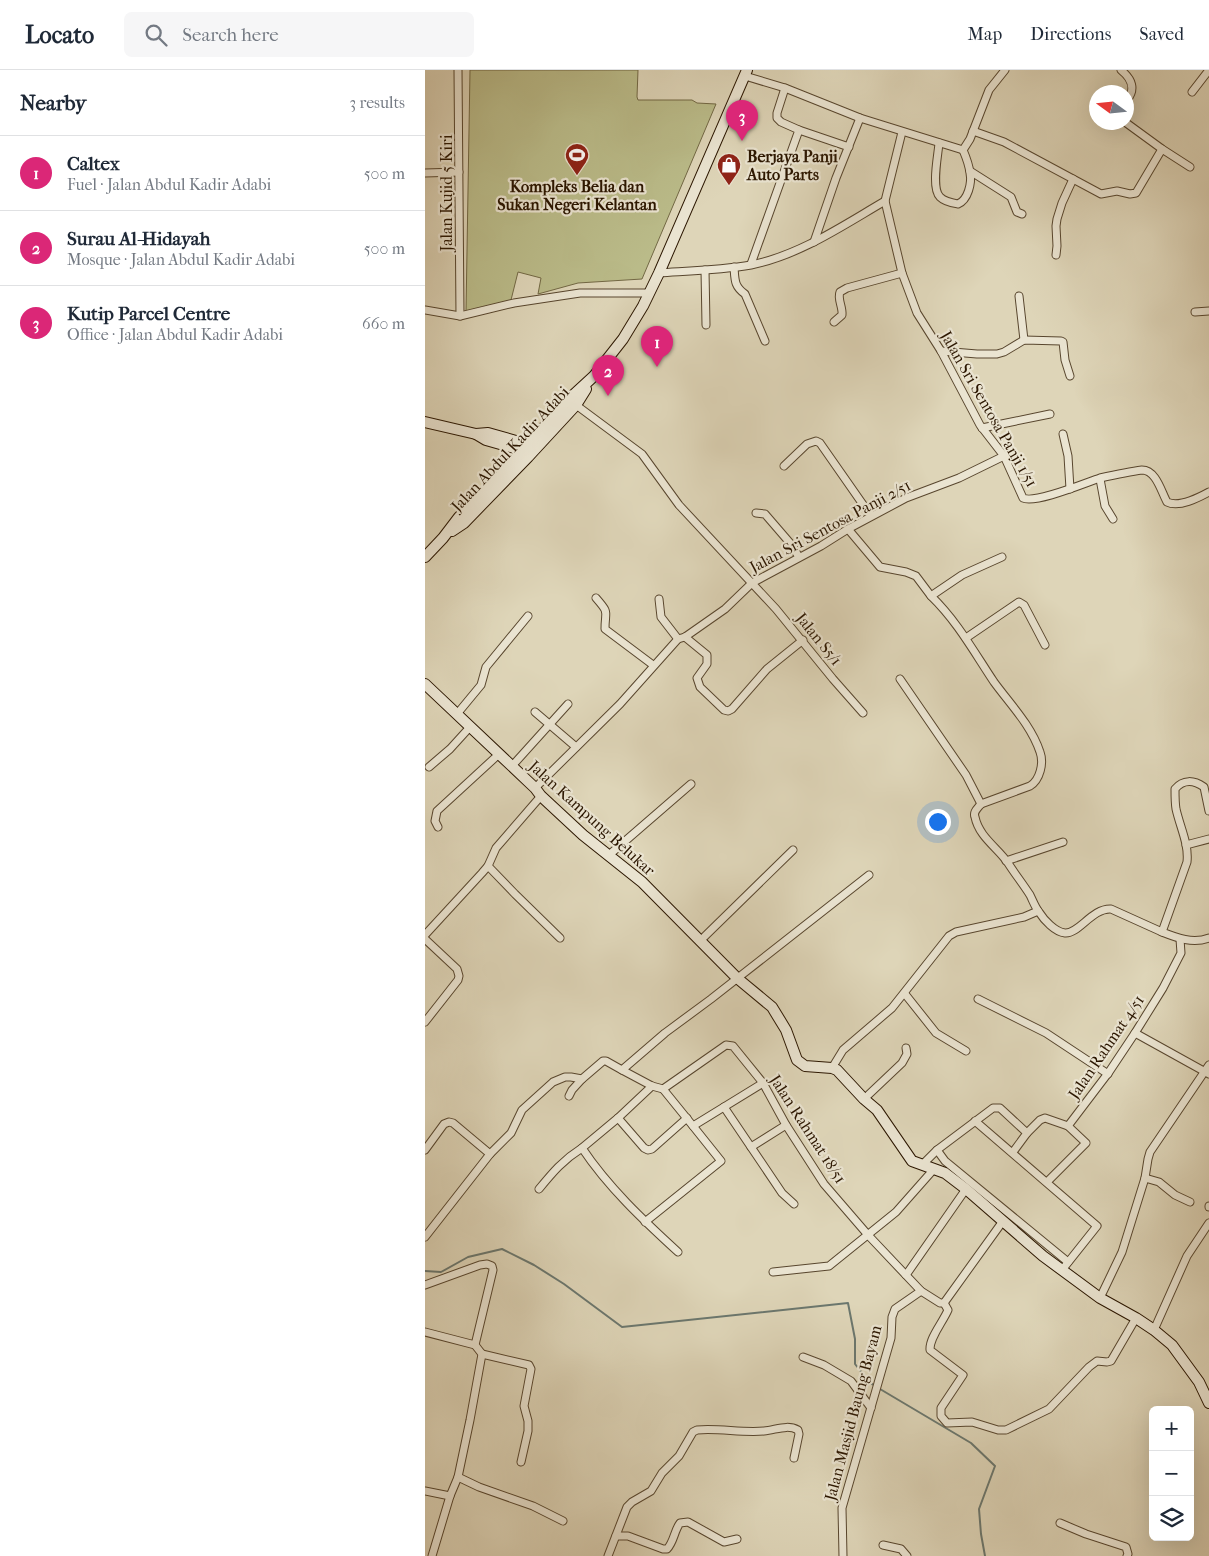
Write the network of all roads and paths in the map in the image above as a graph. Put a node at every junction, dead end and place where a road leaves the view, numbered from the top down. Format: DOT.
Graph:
graph roads {
  1 [pos="458,70"];
  2 [pos="1005,70"];
  3 [pos="1121,70"];
  4 [pos="1209,70"];
  5 [pos="746,73"];
  6 [pos="1132,85"];
  7 [pos="785,88"];
  8 [pos="1192,92"];
  9 [pos="860,118"];
  10 [pos="1134,129"];
  11 [pos="799,130"];
  12 [pos="973,131"];
  13 [pos="902,132"];
  14 [pos="939,143"];
  15 [pos="849,147"];
  16 [pos="1162,149"];
  17 [pos="963,150"];
  18 [pos="1190,167"];
  19 [pos="970,171"];
  20 [pos="459,172"];
  21 [pos="425,173"];
  22 [pos="1073,179"];
  23 [pos="885,201"];
  24 [pos="1022,214"];
  25 [pos="814,242"];
  26 [pos="1056,255"];
  27 [pos="751,264"];
  28 [pos="734,267"];
  29 [pos="705,270"];
  30 [pos="659,273"];
  31 [pos="902,273"];
  32 [pos="650,293"];
  33 [pos="1019,296"];
  34 [pos="425,310"];
  35 [pos="1209,311"];
  36 [pos="1195,312"];
  37 [pos="460,316"];
  38 [pos="834,322"];
  39 [pos="706,325"];
  40 [pos="1024,340"];
  41 [pos="765,342"];
  42 [pos="941,351"];
  43 [pos="594,376"];
  44 [pos="1070,376"];
  45 [pos="576,405"];
  46 [pos="1050,414"];
  47 [pos="425,422"];
  48 [pos="982,428"];
  49 [pos="1063,434"];
  50 [pos="527,452"];
  51 [pos="1003,456"];
  52 [pos="784,466"];
  53 [pos="1099,479"];
  54 [pos="1070,489"];
  55 [pos="1209,492"];
  56 [pos="757,513"];
  57 [pos="871,516"];
  58 [pos="1113,519"];
  59 [pos="848,529"];
  60 [pos="425,557"];
  61 [pos="1002,557"];
  62 [pos="799,558"];
  63 [pos="753,584"];
  64 [pos="931,596"];
  65 [pos="597,598"];
  66 [pos="659,599"];
  67 [pos="528,616"];
  68 [pos="682,638"];
  69 [pos="966,638"];
  70 [pos="803,640"];
  71 [pos="1045,645"];
  72 [pos="653,665"];
  73 [pos="900,679"];
  74 [pos="425,684"];
  75 [pos="568,704"];
  76 [pos="535,712"];
  77 [pos="863,713"];
  78 [pos="457,714"];
  79 [pos="549,724"];
  80 [pos="471,727"];
  81 [pos="576,747"];
  82 [pos="499,754"];
  83 [pos="429,766"];
  84 [pos="512,766"];
  85 [pos="691,784"];
  86 [pos="538,792"];
  87 [pos="981,804"];
  88 [pos="1209,811"];
  89 [pos="438,827"];
  90 [pos="1209,839"];
  91 [pos="1063,842"];
  92 [pos="1186,845"];
  93 [pos="793,850"];
  94 [pos="609,855"];
  95 [pos="1007,861"];
  96 [pos="489,866"];
  97 [pos="869,875"];
  98 [pos="1038,911"];
  99 [pos="1162,932"];
  100 [pos="425,937"];
  101 [pos="560,938"];
  102 [pos="1209,938"];
  103 [pos="1180,939"];
  104 [pos="701,940"];
  105 [pos="737,978"];
  106 [pos="905,994"];
  107 [pos="978,999"];
  108 [pos="425,1022"];
  109 [pos="1135,1033"];
  110 [pos="906,1048"];
  111 [pos="966,1051"];
  112 [pos="1209,1064"];
  113 [pos="832,1068"];
  114 [pos="622,1070"];
  115 [pos="1206,1073"];
  116 [pos="1108,1074"];
  117 [pos="581,1079"];
  118 [pos="763,1083"];
  119 [pos="652,1086"];
  120 [pos="663,1089"];
  121 [pos="569,1096"];
  122 [pos="864,1099"];
  123 [pos="724,1107"];
  124 [pos="618,1118"];
  125 [pos="687,1118"];
  126 [pos="975,1121"];
  127 [pos="786,1125"];
  128 [pos="693,1126"];
  129 [pos="1068,1126"];
  130 [pos="1027,1133"];
  131 [pos="751,1147"];
  132 [pos="582,1148"];
  133 [pos="425,1150"];
  134 [pos="937,1150"];
  135 [pos="1013,1152"];
  136 [pos="490,1154"];
  137 [pos="923,1165"];
  138 [pos="934,1169"];
  139 [pos="1145,1178"];
  140 [pos="1047,1182"];
  141 [pos="539,1189"];
  142 [pos="966,1189"];
  143 [pos="1190,1202"];
  144 [pos="794,1204"];
  145 [pos="1003,1221"];
  146 [pos="645,1222"];
  147 [pos="1209,1223"];
  148 [pos="868,1234"];
  149 [pos="425,1237"];
  150 [pos="678,1252"];
  151 [pos="1065,1266"];
  152 [pos="773,1272"];
  153 [pos="906,1275"];
  154 [pos="425,1285"];
  155 [pos="921,1291"];
  156 [pos="1100,1298"];
  157 [pos="944,1303"];
  158 [pos="1136,1318"];
  159 [pos="1154,1330"];
  160 [pos="425,1332"];
  161 [pos="475,1345"];
  162 [pos="482,1354"];
  163 [pos="803,1357"];
  164 [pos="1209,1403"];
  165 [pos="871,1408"];
  166 [pos="794,1458"];
  167 [pos="521,1462"];
  168 [pos="457,1478"];
  169 [pos="425,1491"];
  170 [pos="450,1496"];
  171 [pos="563,1521"];
  172 [pos="1060,1523"];
  173 [pos="615,1536"];
  174 [pos="737,1539"];
  175 [pos="883,1545"];
  176 [pos="432,1556"];
  177 [pos="608,1556"];
  178 [pos="843,1556"];
  179 [pos="907,1556"];
  180 [pos="1127,1556"];
  1 -- 20 [label="street, Jalan Kujid 5 Kiri"];
  2 -- 12 [label="street"];
  3 -- 6 [label="street"];
  4 -- 8 [label="street"];
  5 -- 7 [label="street"];
  5 -- 30 [label="street, Jalan Abdul Kadir Adabi"];
  7 -- 9 [label="street"];
  7 -- 11 [label="street"];
  9 -- 13 [label="street"];
  9 -- 15 [label="street"];
  10 -- 16 [label="street"];
  11 -- 15 [label="street"];
  11 -- 27 [label="street"];
  12 -- 17 [label="street"];
  12 -- 22 [label="street"];
  13 -- 14 [label="street"];
  13 -- 23 [label="street, Jalan Sri Sentosa Panji 1/51"];
  14 -- 17 [label="street"];
  14 -- 19 [label="street"];
  15 -- 25 [label="street"];
  16 -- 18 [label="street"];
  16 -- 22 [label="street"];
  17 -- 19 [label="street"];
  19 -- 24 [label="street"];
  20 -- 21 [label="street"];
  20 -- 37 [label="street, Jalan Kujid 5 Kiri"];
  22 -- 26 [label="street"];
  23 -- 25 [label="street"];
  23 -- 31 [label="street, Jalan Sri Sentosa Panji 1/51"];
  25 -- 27 [label="street"];
  27 -- 28 [label="street"];
  28 -- 29 [label="street"];
  28 -- 41 [label="street"];
  29 -- 30 [label="street"];
  29 -- 39 [label="street"];
  30 -- 32 [label="street, Jalan Abdul Kadir Adabi"];
  31 -- 38 [label="street"];
  31 -- 42 [label="street, Jalan Sri Sentosa Panji 1/51"];
  32 -- 37 [label="street"];
  32 -- 43 [label="street, Jalan Abdul Kadir Adabi"];
  33 -- 40 [label="street"];
  34 -- 37 [label="street"];
  35 -- 36 [label="street"];
  40 -- 42 [label="street"];
  40 -- 44 [label="street"];
  42 -- 48 [label="street, Jalan Sri Sentosa Panji 1/51"];
  43 -- 45 [label="street, Jalan Abdul Kadir Adabi"];
  43 -- 50 [label="street, Jalan Abdul Kadir Adabi"];
  45 -- 50 [label="street, Jalan Abdul Kadir Adabi"];
  45 -- 63 [label="street, Jalan S5/1"];
  46 -- 48 [label="street"];
  47 -- 50 [label="street"];
  48 -- 51 [label="street, Jalan Sri Sentosa Panji 1/51"];
  49 -- 54 [label="street"];
  50 -- 60 [label="street, Jalan Abdul Kadir Adabi"];
  51 -- 54 [label="street, Jalan Sri Sentosa Panji 1/51"];
  51 -- 57 [label="street, Jalan Sri Sentosa Panji 2/51"];
  52 -- 57 [label="street"];
  53 -- 54 [label="street, Jalan Sri Sentosa Panji 1/51"];
  53 -- 55 [label="street, Jalan Sri Sentosa Panji 1/51"];
  53 -- 58 [label="street"];
  56 -- 62 [label="street"];
  57 -- 59 [label="street, Jalan Sri Sentosa Panji 2/51"];
  59 -- 62 [label="street, Jalan Sri Sentosa Panji 2/51"];
  59 -- 64 [label="street"];
  61 -- 64 [label="street"];
  62 -- 63 [label="street, Jalan Sri Sentosa Panji 2/51"];
  63 -- 68 [label="street, Jalan Sri Sentosa Panji 2/51"];
  63 -- 70 [label="street, Jalan S5/1"];
  64 -- 69 [label="street"];
  65 -- 72 [label="street"];
  66 -- 68 [label="street"];
  67 -- 78 [label="street"];
  68 -- 70 [label="street"];
  68 -- 72 [label="street, Jalan Sri Sentosa Panji 2/51"];
  69 -- 71 [label="street"];
  69 -- 87 [label="street"];
  70 -- 77 [label="street, Jalan S5/1"];
  72 -- 81 [label="street, Jalan Sri Sentosa Panji 2/51"];
  73 -- 87 [label="street"];
  74 -- 78 [label="street, Jalan Kampung Belukar"];
  75 -- 79 [label="street"];
  76 -- 79 [label="street"];
  78 -- 80 [label="street, Jalan Kampung Belukar"];
  79 -- 81 [label="street"];
  79 -- 84 [label="street"];
  80 -- 82 [label="street, Jalan Kampung Belukar"];
  80 -- 83 [label="street"];
  81 -- 86 [label="street, Jalan Sri Sentosa Panji 2/51"];
  82 -- 84 [label="street, Jalan Kampung Belukar"];
  82 -- 89 [label="street"];
  84 -- 86 [label="street, Jalan Kampung Belukar"];
  85 -- 94 [label="street"];
  86 -- 94 [label="street, Jalan Kampung Belukar"];
  86 -- 96 [label="street, Jalan Sri Sentosa Panji 2/51"];
  87 -- 95 [label="street"];
  88 -- 92 [label="street"];
  90 -- 92 [label="street"];
  91 -- 95 [label="street"];
  92 -- 99 [label="street"];
  93 -- 104 [label="street"];
  94 -- 104 [label="street, Jalan Kampung Belukar"];
  95 -- 98 [label="street"];
  96 -- 100 [label="street, Jalan Sri Sentosa Panji 2/51"];
  96 -- 101 [label="street"];
  97 -- 105 [label="street"];
  98 -- 99 [label="street"];
  98 -- 106 [label="street"];
  99 -- 103 [label="street"];
  100 -- 108 [label="street"];
  102 -- 103 [label="street"];
  103 -- 109 [label="street, Jalan Rahmat 4/51"];
  104 -- 105 [label="street, Jalan Kampung Belukar"];
  105 -- 113 [label="street, Jalan Kampung Belukar"];
  105 -- 114 [label="street"];
  106 -- 111 [label="street"];
  106 -- 113 [label="street"];
  107 -- 116 [label="street"];
  109 -- 115 [label="street"];
  109 -- 116 [label="street, Jalan Rahmat 4/51"];
  110 -- 122 [label="street"];
  112 -- 115 [label="street"];
  113 -- 122 [label="street"];
  114 -- 117 [label="street"];
  114 -- 119 [label="street"];
  115 -- 139 [label="street"];
  116 -- 129 [label="street, Jalan Rahmat 4/51"];
  117 -- 121 [label="street"];
  117 -- 136 [label="street"];
  118 -- 120 [label="street, Jalan Rahmat 18/51"];
  118 -- 123 [label="street"];
  118 -- 127 [label="street, Jalan Rahmat 18/51"];
  119 -- 120 [label="street"];
  119 -- 124 [label="street"];
  120 -- 125 [label="street"];
  122 -- 137 [label="street"];
  123 -- 128 [label="street"];
  123 -- 131 [label="street"];
  124 -- 125 [label="street"];
  124 -- 132 [label="street"];
  125 -- 128 [label="street"];
  126 -- 130 [label="street"];
  126 -- 134 [label="street"];
  126 -- 135 [label="street"];
  127 -- 131 [label="street"];
  127 -- 148 [label="street, Jalan Rahmat 18/51"];
  128 -- 146 [label="street"];
  129 -- 130 [label="street"];
  129 -- 140 [label="street"];
  130 -- 135 [label="street"];
  131 -- 144 [label="street"];
  132 -- 141 [label="street"];
  132 -- 146 [label="street"];
  133 -- 136 [label="street"];
  134 -- 137 [label="street"];
  134 -- 151 [label="street"];
  135 -- 140 [label="street"];
  136 -- 149 [label="street"];
  137 -- 138 [label="street"];
  138 -- 142 [label="street"];
  138 -- 148 [label="street"];
  139 -- 143 [label="street"];
  139 -- 156 [label="street"];
  140 -- 151 [label="street"];
  142 -- 145 [label="street"];
  142 -- 153 [label="street"];
  145 -- 151 [label="street"];
  145 -- 157 [label="street"];
  146 -- 150 [label="street"];
  147 -- 159 [label="street"];
  148 -- 152 [label="street"];
  148 -- 153 [label="street, Jalan Rahmat 18/51"];
  151 -- 156 [label="street"];
  153 -- 155 [label="street, Jalan Rahmat 18/51"];
  154 -- 161 [label="street"];
  155 -- 157 [label="street, Jalan Rahmat 18/51"];
  155 -- 165 [label="street, Jalan Masjid Baung Bayam"];
  156 -- 158 [label="street"];
  157 -- 158 [label="street"];
  158 -- 159 [label="street"];
  159 -- 164 [label="street"];
  160 -- 161 [label="street"];
  161 -- 162 [label="street"];
  162 -- 167 [label="street"];
  162 -- 168 [label="street"];
  163 -- 165 [label="street"];
  165 -- 178 [label="street, Jalan Masjid Baung Bayam"];
  166 -- 173 [label="street"];
  168 -- 170 [label="street"];
  168 -- 171 [label="street"];
  169 -- 170 [label="street"];
  170 -- 176 [label="street"];
  172 -- 180 [label="street"];
  173 -- 174 [label="street"];
  173 -- 177 [label="street"];
  175 -- 179 [label="street"];
}
